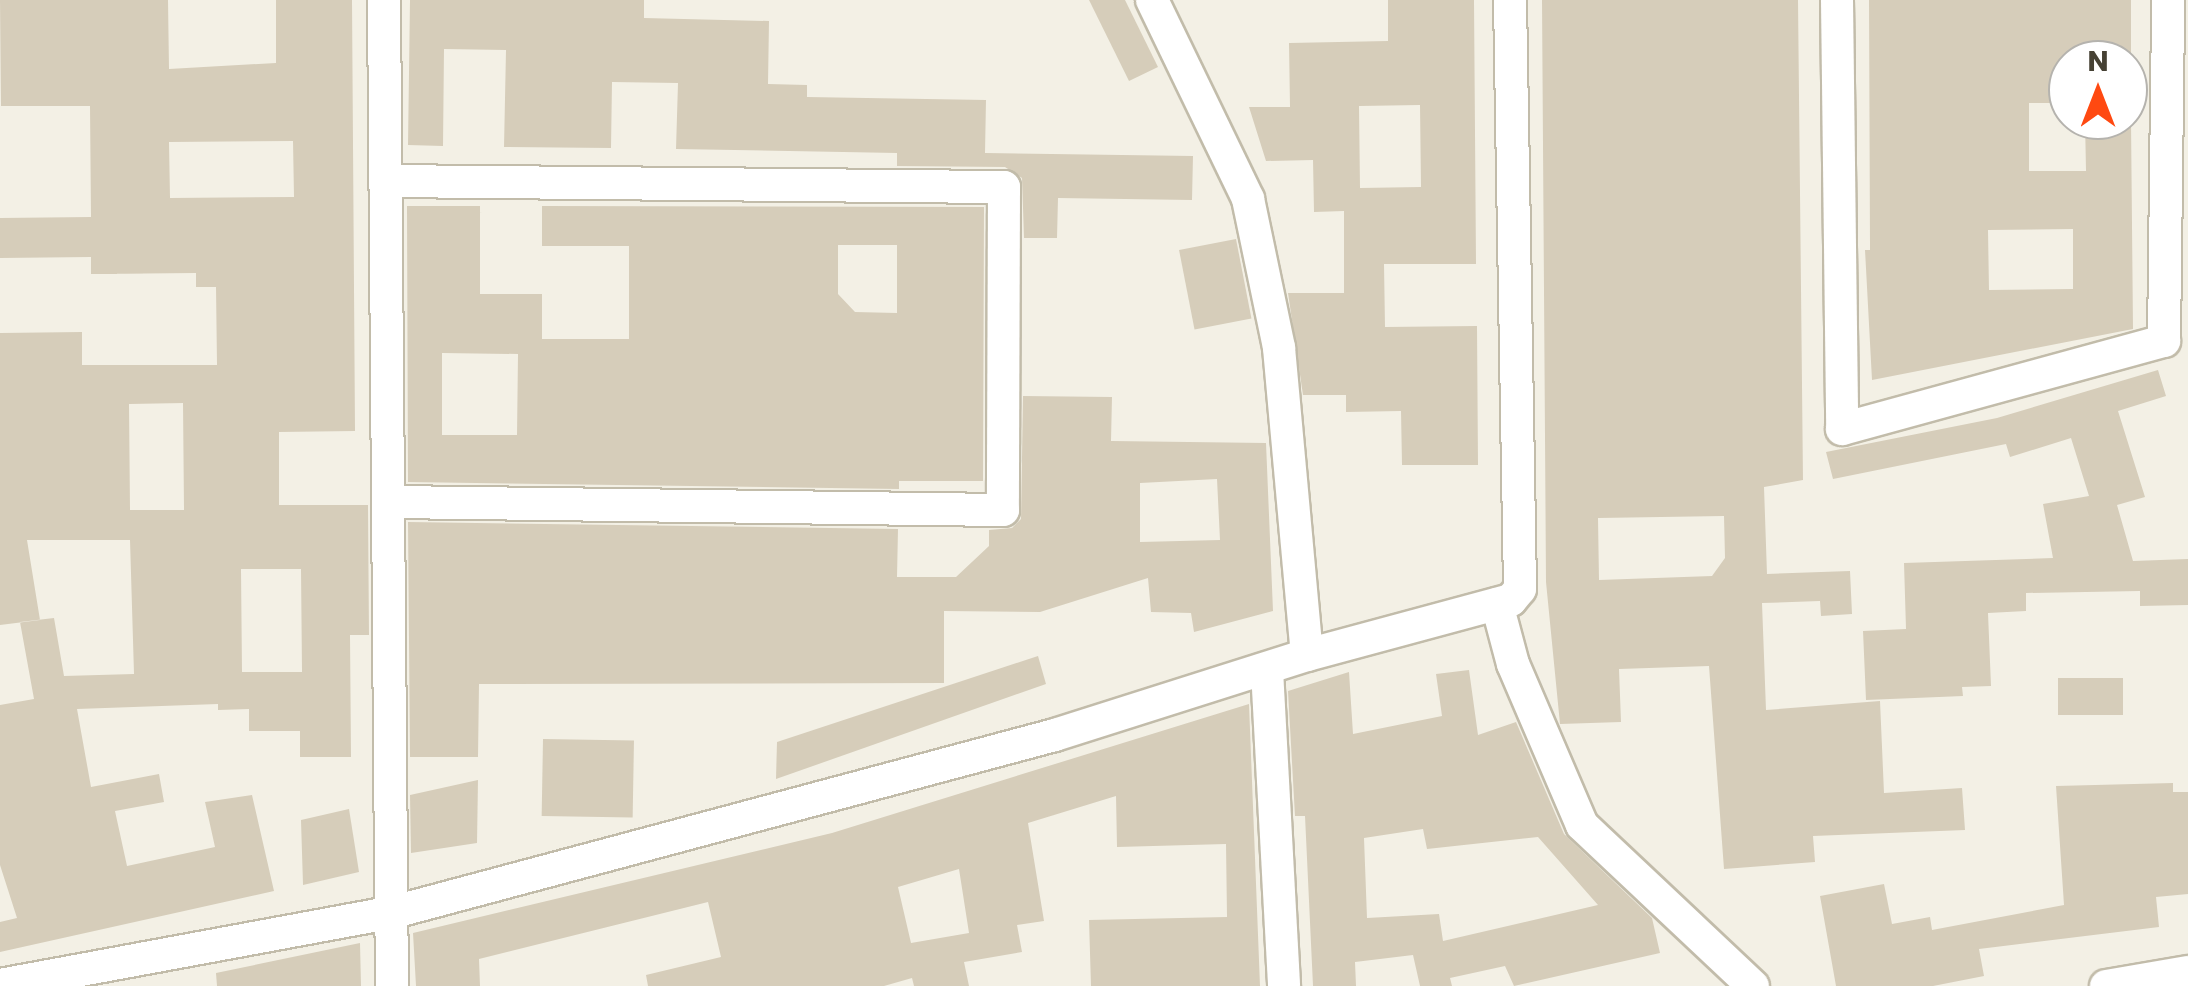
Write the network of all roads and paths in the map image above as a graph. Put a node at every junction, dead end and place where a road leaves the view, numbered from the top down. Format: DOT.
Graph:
graph roads {
  1 [pos="384,0"];
  2 [pos="1152,0"];
  3 [pos="1510,0"];
  4 [pos="1837,0"];
  5 [pos="2168,0"];
  6 [pos="384,181"];
  7 [pos="389,502"];
  8 [pos="1497,604"];
  9 [pos="1308,655"];
  10 [pos="1267,670"];
  11 [pos="390,913"];
  12 [pos="2188,972"];
  13 [pos="35,983"];
  14 [pos="0,985"];
  15 [pos="392,986"];
  16 [pos="1284,986"];
  17 [pos="1752,986"];
  18 [pos="2106,986"];
  1 -- 6 [label="street"];
  2 -- 9 [label="street"];
  3 -- 8 [label="street"];
  4 -- 5 [label="street"];
  6 -- 7 [label="street"];
  6 -- 7 [label="street"];
  7 -- 11 [label="street"];
  8 -- 9 [label="street"];
  8 -- 17 [label="street"];
  9 -- 10 [label="street"];
  10 -- 11 [label="street"];
  10 -- 16 [label="street"];
  11 -- 13 [label="street"];
  11 -- 15 [label="street"];
  12 -- 18 [label="street"];
  13 -- 14 [label="street"];
}
